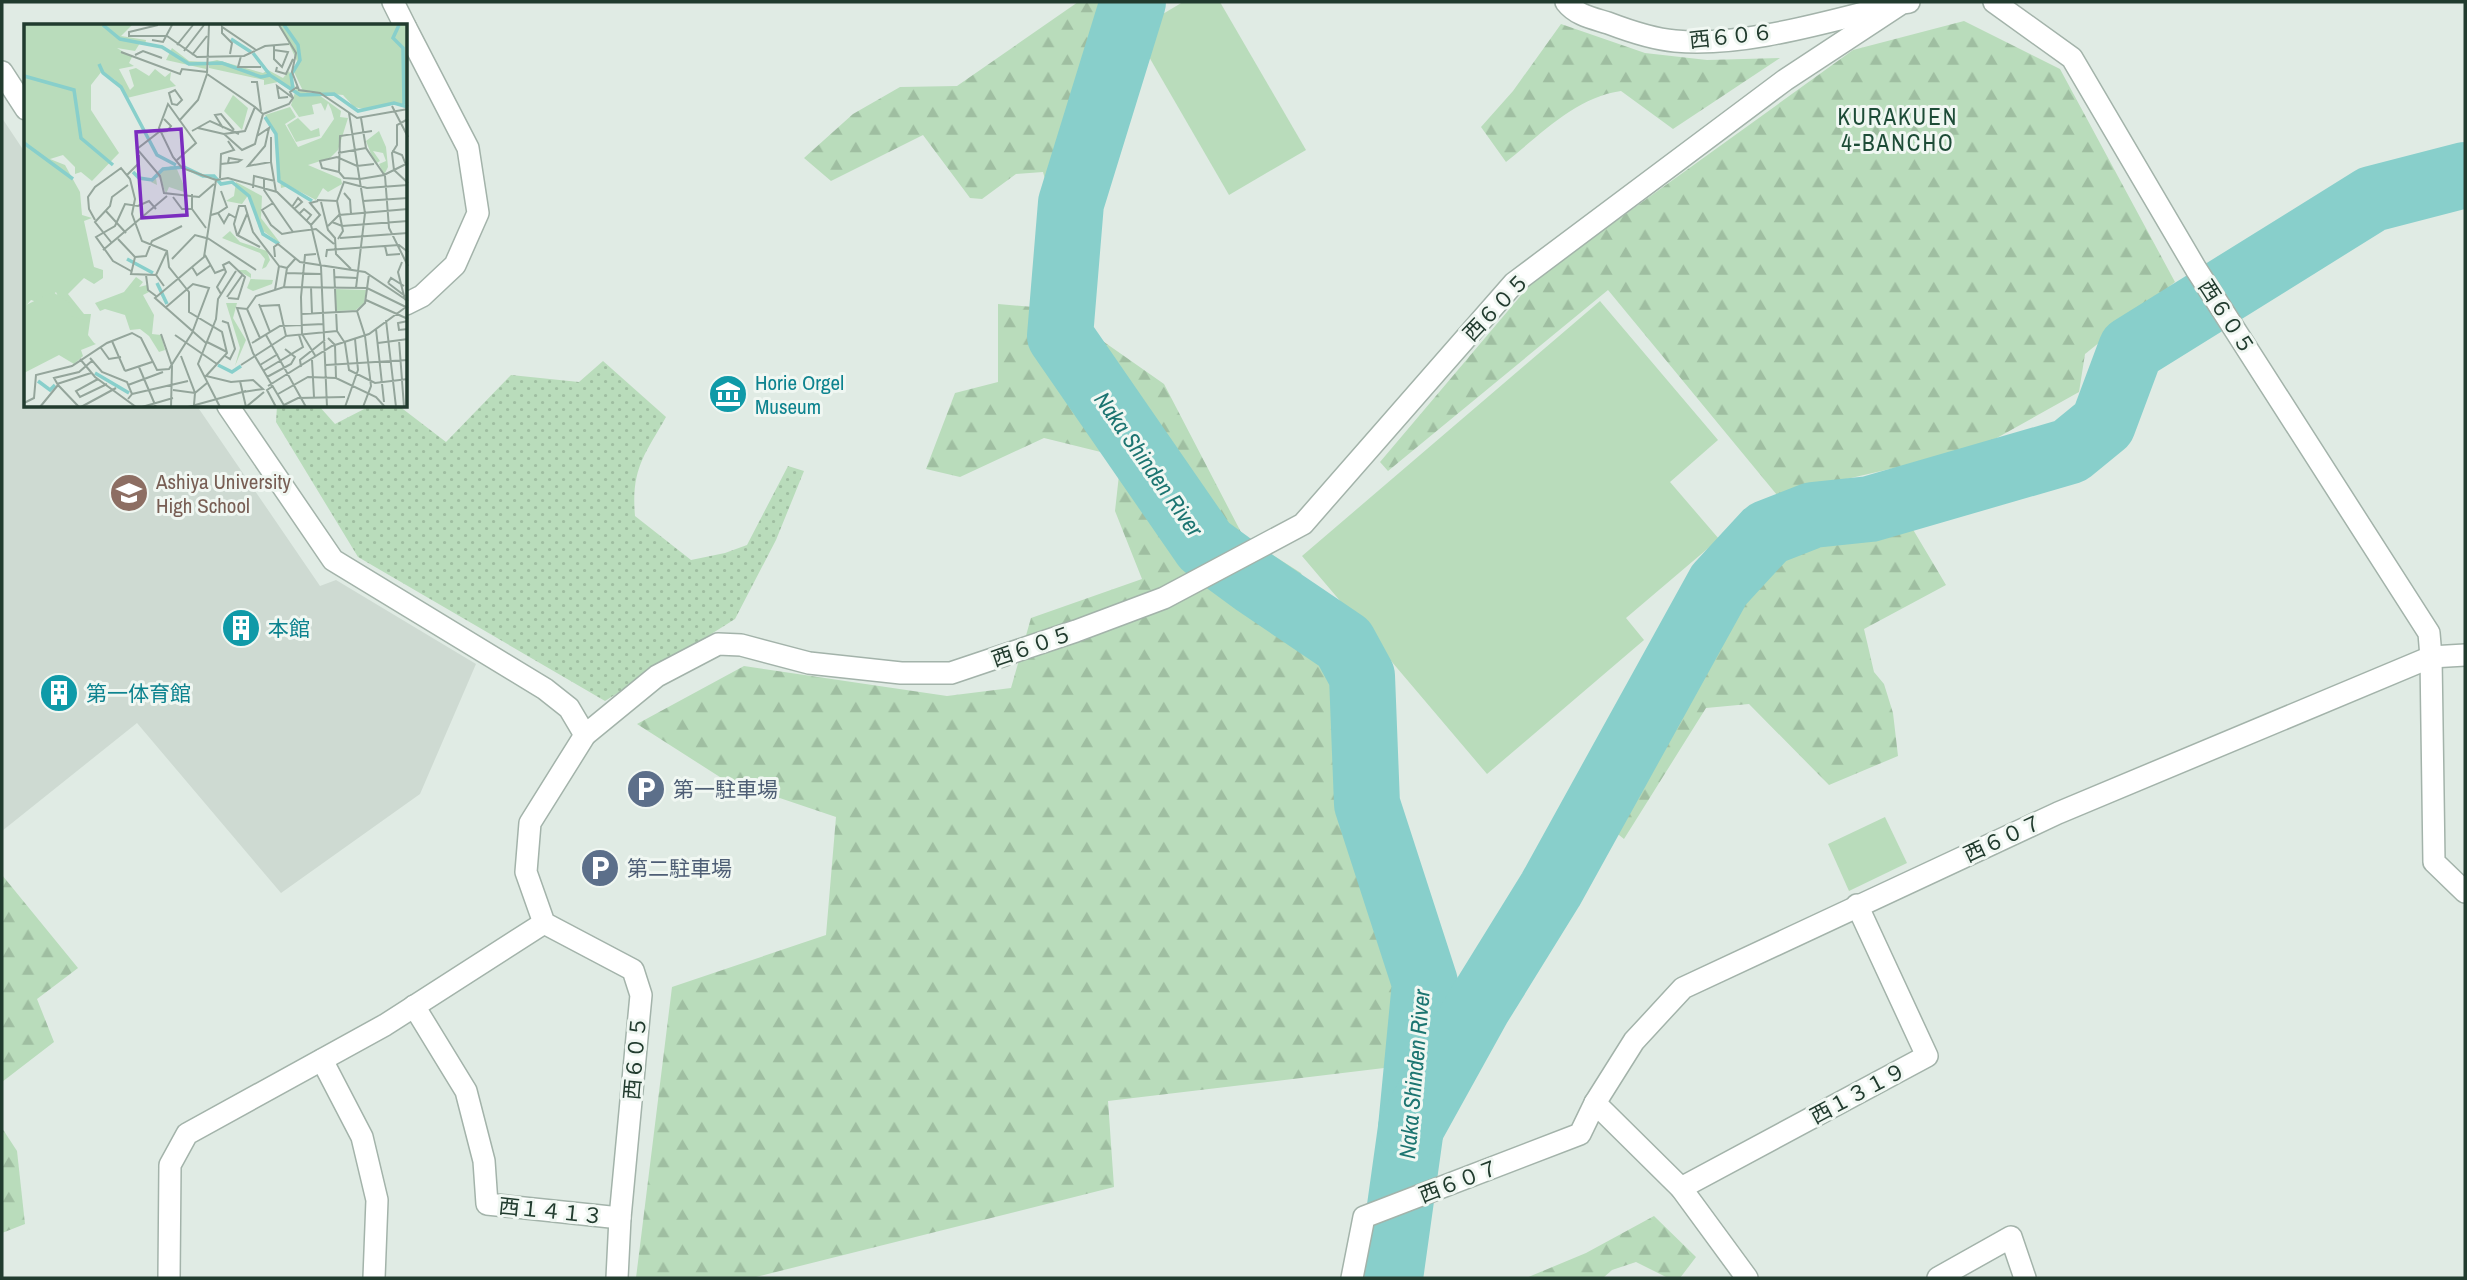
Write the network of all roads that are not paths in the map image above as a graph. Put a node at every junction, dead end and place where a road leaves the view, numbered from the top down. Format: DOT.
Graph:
graph roads {
  1 [pos="393,2"];
  2 [pos="1566,2"];
  3 [pos="1994,2"];
  4 [pos="1905,3"];
  5 [pos="404,24"];
  6 [pos="408,31"];
  7 [pos="2,72"];
  8 [pos="24,105"];
  9 [pos="408,303"];
  10 [pos="229,408"];
  11 [pos="2465,656"];
  12 [pos="2431,657"];
  13 [pos="584,735"];
  14 [pos="2465,892"];
  15 [pos="1857,905"];
  16 [pos="544,923"];
  17 [pos="414,1006"];
  18 [pos="322,1060"];
  19 [pos="1595,1103"];
  20 [pos="1681,1188"];
  21 [pos="620,1219"];
  22 [pos="169,1278"];
  23 [pos="374,1278"];
  24 [pos="617,1278"];
  25 [pos="1352,1278"];
  26 [pos="1747,1278"];
  27 [pos="1938,1278"];
  28 [pos="2025,1278"];
  1 -- 5 [label="street"];
  2 -- 4 [label="street, 西６０６"];
  3 -- 12 [label="street, 西６０５"];
  4 -- 13 [label="street, 西６０５"];
  6 -- 9 [label="street"];
  7 -- 8 [label="street"];
  10 -- 13 [label="street"];
  11 -- 12 [label="street, 西６０７"];
  12 -- 14 [label="street, 西６０５"];
  12 -- 15 [label="street, 西６０７"];
  13 -- 16 [label="street, 西６０５"];
  15 -- 19 [label="street, 西６０７"];
  15 -- 20 [label="street, 西１３１９"];
  16 -- 17 [label="street"];
  16 -- 21 [label="street, 西６０５"];
  17 -- 18 [label="street"];
  17 -- 21 [label="street, 西１４１３"];
  18 -- 22 [label="street"];
  18 -- 23 [label="street"];
  19 -- 20 [label="street"];
  19 -- 25 [label="street, 西６０７"];
  20 -- 26 [label="street"];
  21 -- 24 [label="street, 西６０５"];
  27 -- 28 [label="street"];
}
